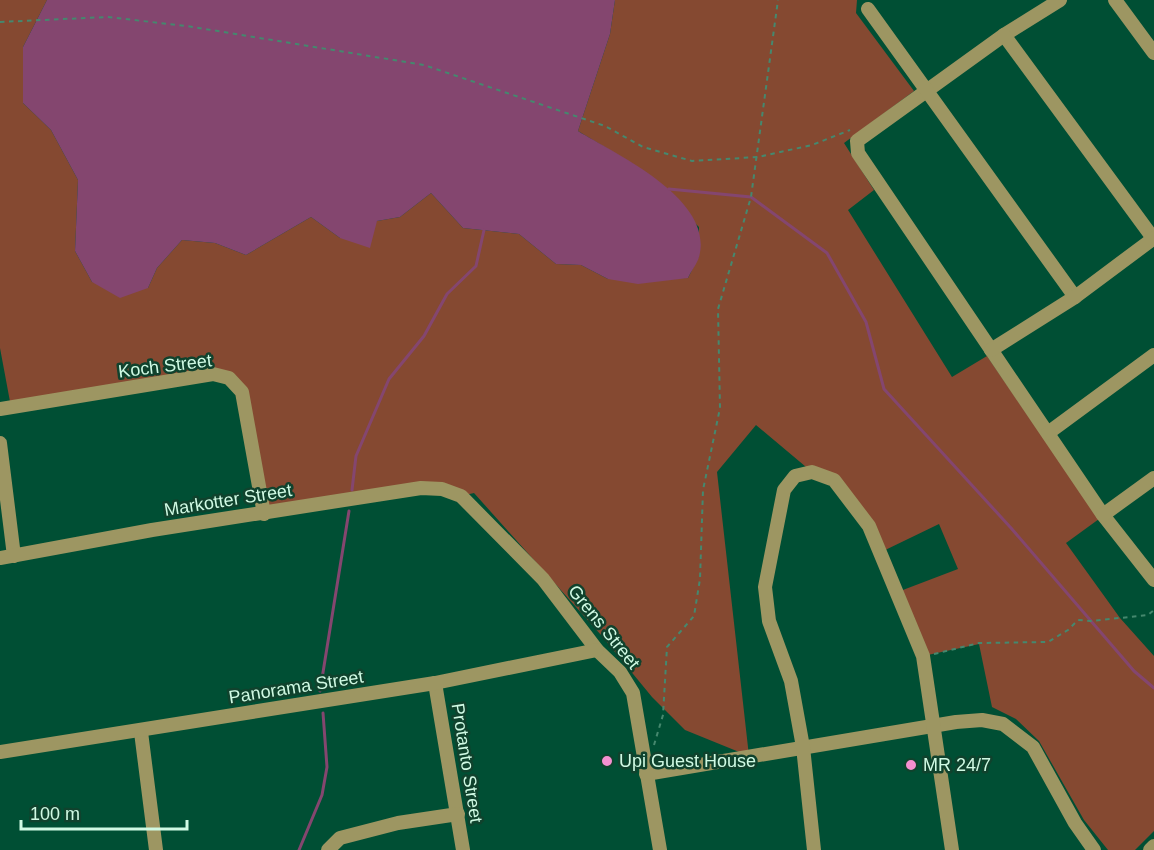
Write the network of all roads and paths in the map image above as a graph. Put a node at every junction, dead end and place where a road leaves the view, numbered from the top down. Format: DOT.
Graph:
graph roads {
  1 [pos="778,0"];
  2 [pos="1060,0"];
  3 [pos="1115,0"];
  4 [pos="868,9"];
  5 [pos="0,22"];
  6 [pos="1004,35"];
  7 [pos="1149,35"];
  8 [pos="1154,53"];
  9 [pos="926,91"];
  10 [pos="857,126"];
  11 [pos="758,157"];
  12 [pos="1154,238"];
  13 [pos="1075,297"];
  14 [pos="991,350"];
  15 [pos="1154,355"];
  16 [pos="0,409"];
  17 [pos="1048,433"];
  18 [pos="0,443"];
  19 [pos="1154,478"];
  20 [pos="461,496"];
  21 [pos="264,514"];
  22 [pos="1103,515"];
  23 [pos="7,557"];
  24 [pos="1154,580"];
  25 [pos="1154,610"];
  26 [pos="597,650"];
  27 [pos="923,656"];
  28 [pos="435,683"];
  29 [pos="933,727"];
  30 [pos="141,732"];
  31 [pos="803,747"];
  32 [pos="0,753"];
  33 [pos="652,754"];
  34 [pos="646,774"];
  35 [pos="458,814"];
  36 [pos="1154,846"];
  37 [pos="156,850"];
  38 [pos="328,850"];
  39 [pos="463,850"];
  40 [pos="660,850"];
  41 [pos="814,850"];
  42 [pos="952,850"];
  43 [pos="1094,850"];
  44 [pos="1150,850"];
  1 -- 11 [label="path"];
  2 -- 6 [label="street"];
  3 -- 7 [label="street"];
  4 -- 9 [label="street"];
  5 -- 11 [label="path"];
  6 -- 9 [label="street"];
  6 -- 12 [label="street"];
  7 -- 8 [label="street"];
  9 -- 13 [label="street"];
  9 -- 14 [label="street"];
  10 -- 11 [label="path"];
  11 -- 33 [label="path"];
  12 -- 13 [label="street"];
  13 -- 14 [label="street"];
  14 -- 17 [label="street"];
  15 -- 17 [label="street"];
  16 -- 21 [label="street, Koch Street"];
  17 -- 22 [label="street"];
  18 -- 23 [label="street"];
  19 -- 22 [label="street"];
  20 -- 21 [label="street, Markotter Street"];
  20 -- 26 [label="street, Grens Street"];
  21 -- 23 [label="street, Markotter Street"];
  22 -- 24 [label="street"];
  25 -- 27 [label="path"];
  26 -- 28 [label="street, Panorama Street"];
  26 -- 34 [label="street, Grens Street"];
  27 -- 29 [label="street"];
  27 -- 31 [label="street"];
  28 -- 30 [label="street, Panorama Street"];
  28 -- 35 [label="street, Protanto Street"];
  29 -- 31 [label="street"];
  29 -- 42 [label="street"];
  29 -- 43 [label="street"];
  30 -- 32 [label="street, Panorama Street"];
  30 -- 37 [label="street"];
  31 -- 34 [label="street"];
  31 -- 41 [label="street"];
  34 -- 40 [label="street, Grens Street"];
  35 -- 38 [label="street"];
  35 -- 39 [label="street, Protanto Street"];
  36 -- 44 [label="street"];
}
